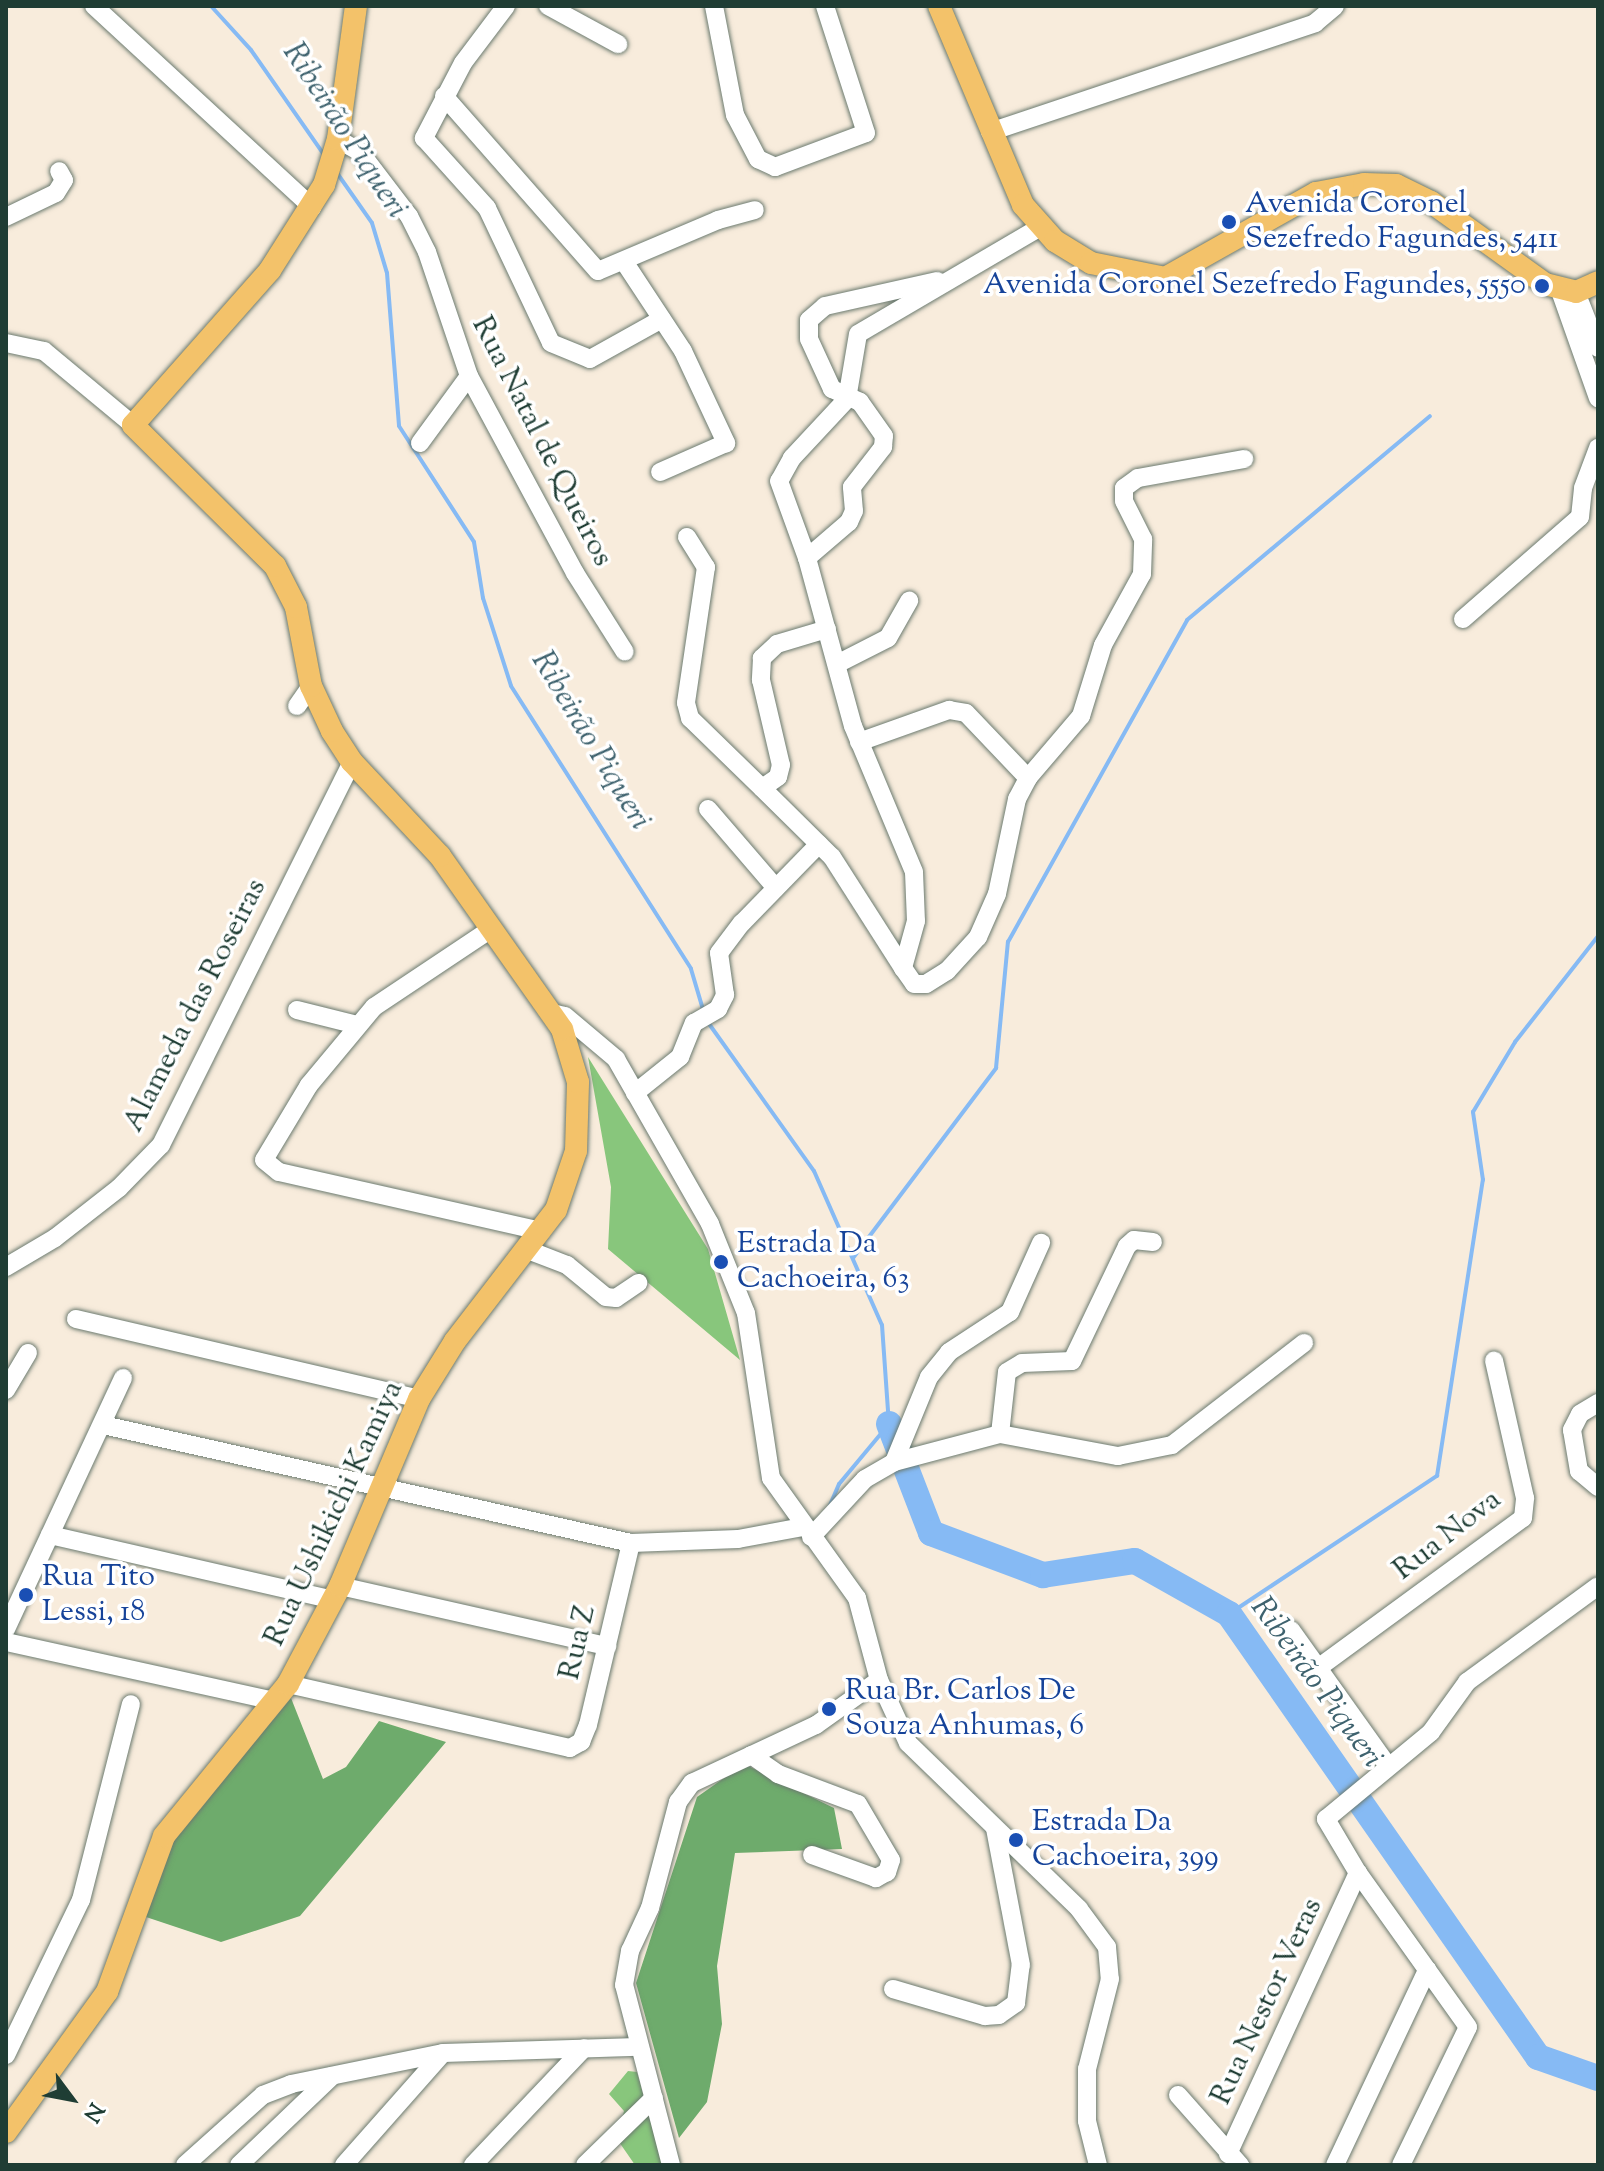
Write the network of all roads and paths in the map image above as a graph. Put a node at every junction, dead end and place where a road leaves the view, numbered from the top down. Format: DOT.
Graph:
graph roads {
  1 [pos="94,6"];
  2 [pos="356,6"];
  3 [pos="506,6"];
  4 [pos="548,6"];
  5 [pos="714,6"];
  6 [pos="825,6"];
  7 [pos="939,6"];
  8 [pos="1335,6"];
  9 [pos="618,44"];
  10 [pos="444,96"];
  11 [pos="990,132"];
  12 [pos="337,143"];
  13 [pos="59,171"];
  14 [pos="312,207"];
  15 [pos="755,210"];
  16 [pos="6,217"];
  17 [pos="1042,226"];
  18 [pos="625,263"];
  19 [pos="956,277"];
  20 [pos="1598,282"];
  21 [pos="1567,290"];
  22 [pos="662,319"];
  23 [pos="6,343"];
  24 [pos="1597,343"];
  25 [pos="469,376"];
  26 [pos="1598,398"];
  27 [pos="847,399"];
  28 [pos="133,425"];
  29 [pos="420,443"];
  30 [pos="1598,448"];
  31 [pos="1244,459"];
  32 [pos="660,472"];
  33 [pos="687,537"];
  34 [pos="807,558"];
  35 [pos="909,601"];
  36 [pos="1463,619"];
  37 [pos="827,629"];
  38 [pos="625,652"];
  39 [pos="837,664"];
  40 [pos="311,686"];
  41 [pos="297,706"];
  42 [pos="859,742"];
  43 [pos="352,762"];
  44 [pos="1028,778"];
  45 [pos="762,788"];
  46 [pos="708,809"];
  47 [pos="819,844"];
  48 [pos="776,888"];
  49 [pos="488,931"];
  50 [pos="903,968"];
  51 [pos="297,1010"];
  52 [pos="552,1013"];
  53 [pos="357,1025"];
  54 [pos="635,1093"];
  55 [pos="541,1231"];
  56 [pos="1153,1242"];
  57 [pos="1041,1243"];
  58 [pos="528,1250"];
  59 [pos="6,1267"];
  60 [pos="638,1283"];
  61 [pos="76,1319"];
  62 [pos="1304,1343"];
  63 [pos="28,1353"];
  64 [pos="1494,1360"];
  65 [pos="123,1378"];
  66 [pos="6,1390"];
  67 [pos="419,1399"];
  68 [pos="1598,1403"];
  69 [pos="103,1425"];
  70 [pos="1000,1434"];
  71 [pos="894,1462"];
  72 [pos="382,1486"];
  73 [pos="1598,1487"];
  74 [pos="807,1532"];
  75 [pos="50,1535"];
  76 [pos="631,1543"];
  77 [pos="1598,1586"];
  78 [pos="336,1593"];
  79 [pos="6,1629"];
  80 [pos="1291,1630"];
  81 [pos="6,1642"];
  82 [pos="607,1646"];
  83 [pos="1318,1668"];
  84 [pos="879,1680"];
  85 [pos="281,1693"];
  86 [pos="131,1704"];
  87 [pos="751,1755"];
  88 [pos="1388,1766"];
  89 [pos="995,1829"];
  90 [pos="812,1855"];
  91 [pos="1358,1873"];
  92 [pos="1427,1970"];
  93 [pos="893,1989"];
  94 [pos="638,2047"];
  95 [pos="584,2048"];
  96 [pos="443,2053"];
  97 [pos="6,2055"];
  98 [pos="334,2074"];
  99 [pos="1178,2095"];
  100 [pos="654,2098"];
  101 [pos="6,2132"];
  102 [pos="1234,2159"];
  103 [pos="185,2165"];
  104 [pos="239,2165"];
  105 [pos="344,2165"];
  106 [pos="473,2165"];
  107 [pos="585,2165"];
  108 [pos="671,2165"];
  109 [pos="1098,2165"];
  110 [pos="1335,2165"];
  111 [pos="1401,2165"];
  1 -- 14 [label="street"];
  2 -- 12 [label="main road"];
  3 -- 10 [label="street"];
  4 -- 9 [label="street"];
  5 -- 6 [label="street"];
  7 -- 11 [label="main road"];
  8 -- 11 [label="street"];
  10 -- 18 [label="street"];
  10 -- 22 [label="street"];
  11 -- 17 [label="main road"];
  12 -- 14 [label="main road"];
  12 -- 25 [label="street, Rua Natal de Queiros"];
  13 -- 16 [label="street"];
  14 -- 28 [label="main road"];
  15 -- 18 [label="street"];
  17 -- 19 [label="street"];
  17 -- 21 [label="main road"];
  18 -- 22 [label="street"];
  19 -- 27 [label="street"];
  19 -- 27 [label="street"];
  20 -- 21 [label="main road"];
  21 -- 24 [label="street"];
  21 -- 26 [label="street"];
  22 -- 32 [label="street"];
  23 -- 28 [label="street"];
  25 -- 29 [label="street"];
  25 -- 38 [label="street, Rua Natal de Queiros"];
  27 -- 34 [label="street"];
  27 -- 34 [label="street"];
  28 -- 40 [label="main road, Rua Ushikichi Kamiya"];
  30 -- 36 [label="street"];
  31 -- 44 [label="street"];
  33 -- 45 [label="street"];
  34 -- 37 [label="street"];
  35 -- 39 [label="street"];
  37 -- 39 [label="street"];
  37 -- 45 [label="street"];
  39 -- 42 [label="street"];
  40 -- 41 [label="street"];
  40 -- 43 [label="main road, Rua Ushikichi Kamiya"];
  42 -- 44 [label="street"];
  42 -- 50 [label="street"];
  43 -- 49 [label="main road, Rua Ushikichi Kamiya"];
  43 -- 59 [label="street, Alameda das Roseiras"];
  44 -- 50 [label="street"];
  45 -- 47 [label="street"];
  46 -- 48 [label="street"];
  47 -- 48 [label="street"];
  47 -- 50 [label="street"];
  48 -- 54 [label="street"];
  49 -- 52 [label="main road, Rua Ushikichi Kamiya"];
  49 -- 53 [label="street"];
  51 -- 53 [label="street"];
  52 -- 54 [label="street"];
  52 -- 55 [label="main road, Rua Ushikichi Kamiya"];
  53 -- 55 [label="street"];
  54 -- 74 [label="street"];
  55 -- 58 [label="main road, Rua Ushikichi Kamiya"];
  56 -- 70 [label="street"];
  57 -- 71 [label="street"];
  58 -- 60 [label="street"];
  58 -- 67 [label="main road, Rua Ushikichi Kamiya"];
  61 -- 67 [label="street"];
  62 -- 70 [label="street"];
  63 -- 66 [label="street"];
  64 -- 83 [label="street, Rua Nova"];
  65 -- 69 [label="street"];
  67 -- 72 [label="main road, Rua Ushikichi Kamiya"];
  68 -- 73 [label="street"];
  69 -- 72 [label="street"];
  69 -- 75 [label="street"];
  70 -- 71 [label="street"];
  71 -- 74 [label="street"];
  72 -- 76 [label="street"];
  72 -- 78 [label="main road, Rua Ushikichi Kamiya"];
  74 -- 76 [label="street"];
  74 -- 84 [label="street"];
  75 -- 78 [label="street"];
  75 -- 79 [label="street"];
  76 -- 82 [label="street, Rua Z"];
  77 -- 88 [label="street"];
  78 -- 82 [label="street"];
  78 -- 85 [label="main road, Rua Ushikichi Kamiya"];
  80 -- 83 [label="street"];
  81 -- 85 [label="street"];
  82 -- 85 [label="street, Rua Z"];
  83 -- 88 [label="street"];
  84 -- 87 [label="street"];
  84 -- 89 [label="street"];
  85 -- 101 [label="main road, Rua Ushikichi Kamiya"];
  86 -- 97 [label="street"];
  87 -- 90 [label="street"];
  87 -- 94 [label="street"];
  88 -- 91 [label="street"];
  89 -- 93 [label="street"];
  89 -- 109 [label="street"];
  91 -- 92 [label="street"];
  91 -- 102 [label="street, Rua Nestor Veras"];
  92 -- 110 [label="street"];
  92 -- 111 [label="street"];
  94 -- 95 [label="street"];
  94 -- 100 [label="street"];
  95 -- 96 [label="street"];
  95 -- 106 [label="street"];
  96 -- 98 [label="street"];
  96 -- 105 [label="street"];
  98 -- 103 [label="street"];
  98 -- 104 [label="street"];
  99 -- 102 [label="street"];
  100 -- 107 [label="street"];
  100 -- 108 [label="street"];
}
